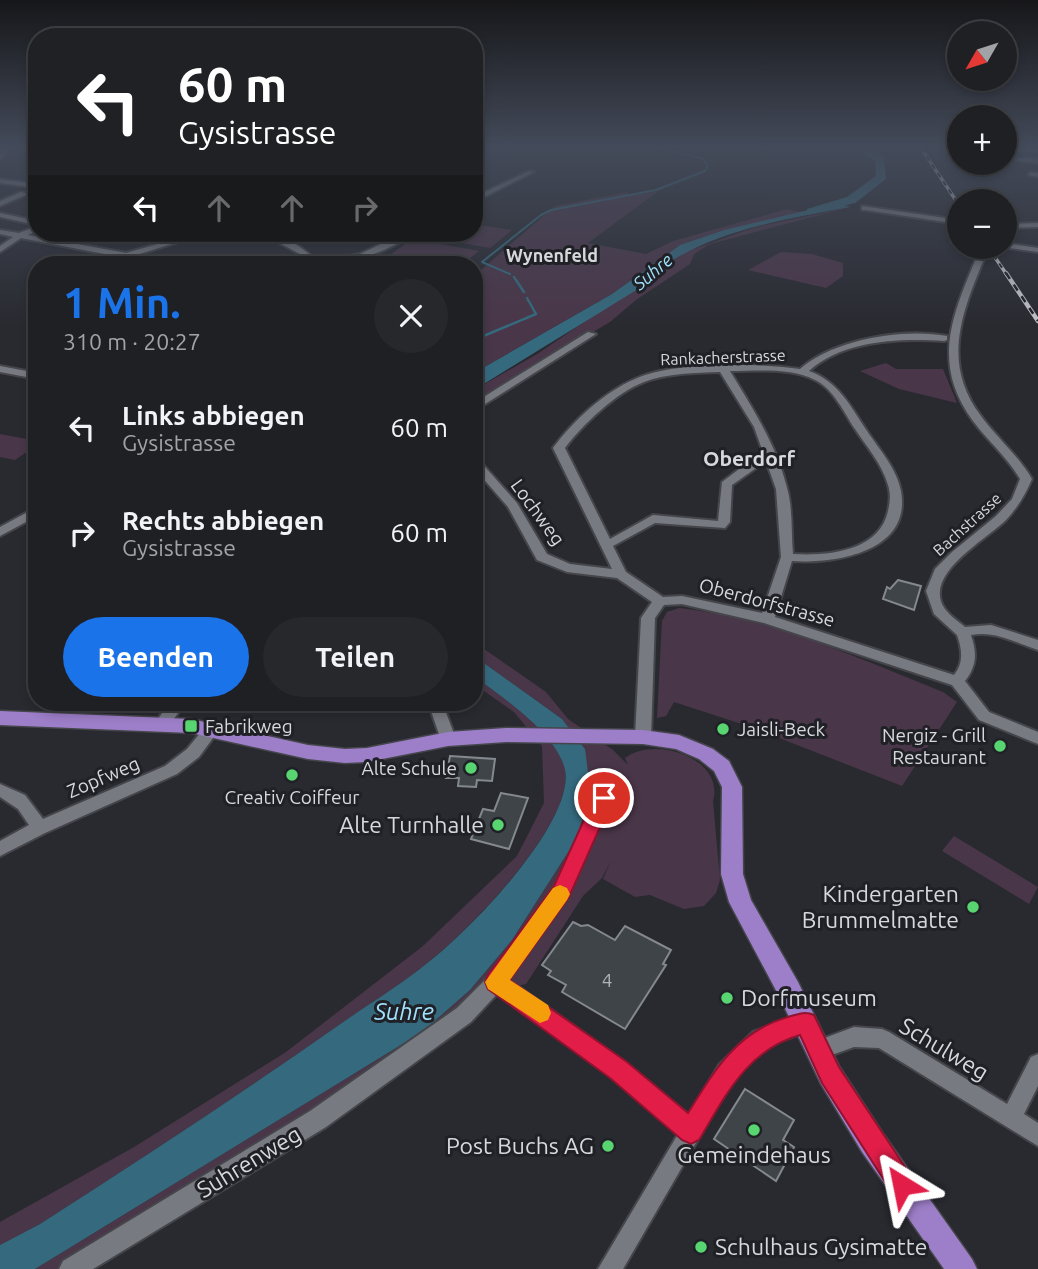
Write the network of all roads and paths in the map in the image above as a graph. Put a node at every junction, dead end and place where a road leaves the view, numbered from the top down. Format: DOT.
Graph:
graph roads {
  1 [pos="865,208"];
  2 [pos="0,215"];
  3 [pos="947,220"];
  4 [pos="28,223"];
  5 [pos="1038,225"];
  6 [pos="1017,227"];
  7 [pos="1017,228"];
  8 [pos="28,230"];
  9 [pos="1038,231"];
  10 [pos="0,232"];
  11 [pos="19,236"];
  12 [pos="28,238"];
  13 [pos="51,242"];
  14 [pos="173,242"];
  15 [pos="283,242"];
  16 [pos="391,242"];
  17 [pos="1017,247"];
  18 [pos="0,250"];
  19 [pos="1038,250"];
  20 [pos="125,256"];
  21 [pos="125,256"];
  22 [pos="308,256"];
  23 [pos="362,256"];
  24 [pos="980,259"];
  25 [pos="591,334"];
  26 [pos="944,338"];
  27 [pos="0,369"];
  28 [pos="724,370"];
  29 [pos="803,371"];
  30 [pos="28,374"];
  31 [pos="483,402"];
  32 [pos="772,457"];
  33 [pos="483,471"];
  34 [pos="28,516"];
  35 [pos="0,532"];
  36 [pos="605,544"];
  37 [pos="786,556"];
  38 [pos="621,574"];
  39 [pos="660,601"];
  40 [pos="767,619"];
  41 [pos="963,633"];
  42 [pos="1038,645"];
  43 [pos="957,681"];
  44 [pos="172,711"];
  45 [pos="438,711"];
  46 [pos="0,718"];
  47 [pos="163,723"];
  48 [pos="211,730"];
  49 [pos="643,737"];
  50 [pos="1038,738"];
  51 [pos="448,739"];
  52 [pos="0,790"];
  53 [pos="604,798"];
  54 [pos="39,828"];
  55 [pos="0,849"];
  56 [pos="496,982"];
  57 [pos="806,1022"];
  58 [pos="818,1050"];
  59 [pos="1038,1064"];
  60 [pos="1011,1118"];
  61 [pos="691,1131"];
  62 [pos="1038,1135"];
  63 [pos="71,1269"];
  64 [pos="610,1269"];
  65 [pos="962,1269"];
  1 -- 3 [label="street"];
  2 -- 4 [label="street"];
  5 -- 6 [label="street"];
  7 -- 9 [label="street"];
  8 -- 11 [label="street"];
  10 -- 11 [label="street"];
  11 -- 12 [label="street"];
  11 -- 18 [label="street"];
  13 -- 21 [label="street"];
  14 -- 20 [label="street"];
  15 -- 22 [label="street"];
  16 -- 23 [label="street"];
  17 -- 19 [label="street"];
  24 -- 41 [label="street, Bachstrasse"];
  25 -- 31 [label="street"];
  26 -- 29 [label="street"];
  27 -- 30 [label="street"];
  28 -- 29 [label="street, Rankacherstrasse"];
  28 -- 32 [label="street"];
  28 -- 36 [label="street, Rankacherstrasse"];
  29 -- 37 [label="street, Rankacherstrasse"];
  32 -- 36 [label="street"];
  32 -- 37 [label="street"];
  33 -- 38 [label="street, Lochweg"];
  34 -- 35 [label="street"];
  36 -- 38 [label="street"];
  37 -- 40 [label="street"];
  38 -- 39 [label="street"];
  39 -- 40 [label="street, Oberdorfstrasse"];
  39 -- 49 [label="street"];
  40 -- 43 [label="street, Oberdorfstrasse"];
  41 -- 42 [label="street"];
  41 -- 43 [label="street"];
  43 -- 50 [label="street"];
  44 -- 47 [label="street"];
  45 -- 51 [label="street"];
  46 -- 47 [label="main road"];
  47 -- 48 [label="main road"];
  48 -- 51 [label="main road"];
  48 -- 54 [label="street, Zopfweg"];
  49 -- 51 [label="main road"];
  49 -- 57 [label="main road"];
  52 -- 54 [label="street"];
  53 -- 56 [label="street, Suhrenweg"];
  54 -- 55 [label="street, Zopfweg"];
  56 -- 61 [label="street"];
  56 -- 63 [label="street, Suhrenweg"];
  57 -- 58 [label="main road"];
  57 -- 61 [label="street"];
  58 -- 60 [label="street, Schulweg"];
  58 -- 65 [label="main road"];
  59 -- 60 [label="street"];
  60 -- 62 [label="street, Schulweg"];
  61 -- 64 [label="street"];
}
